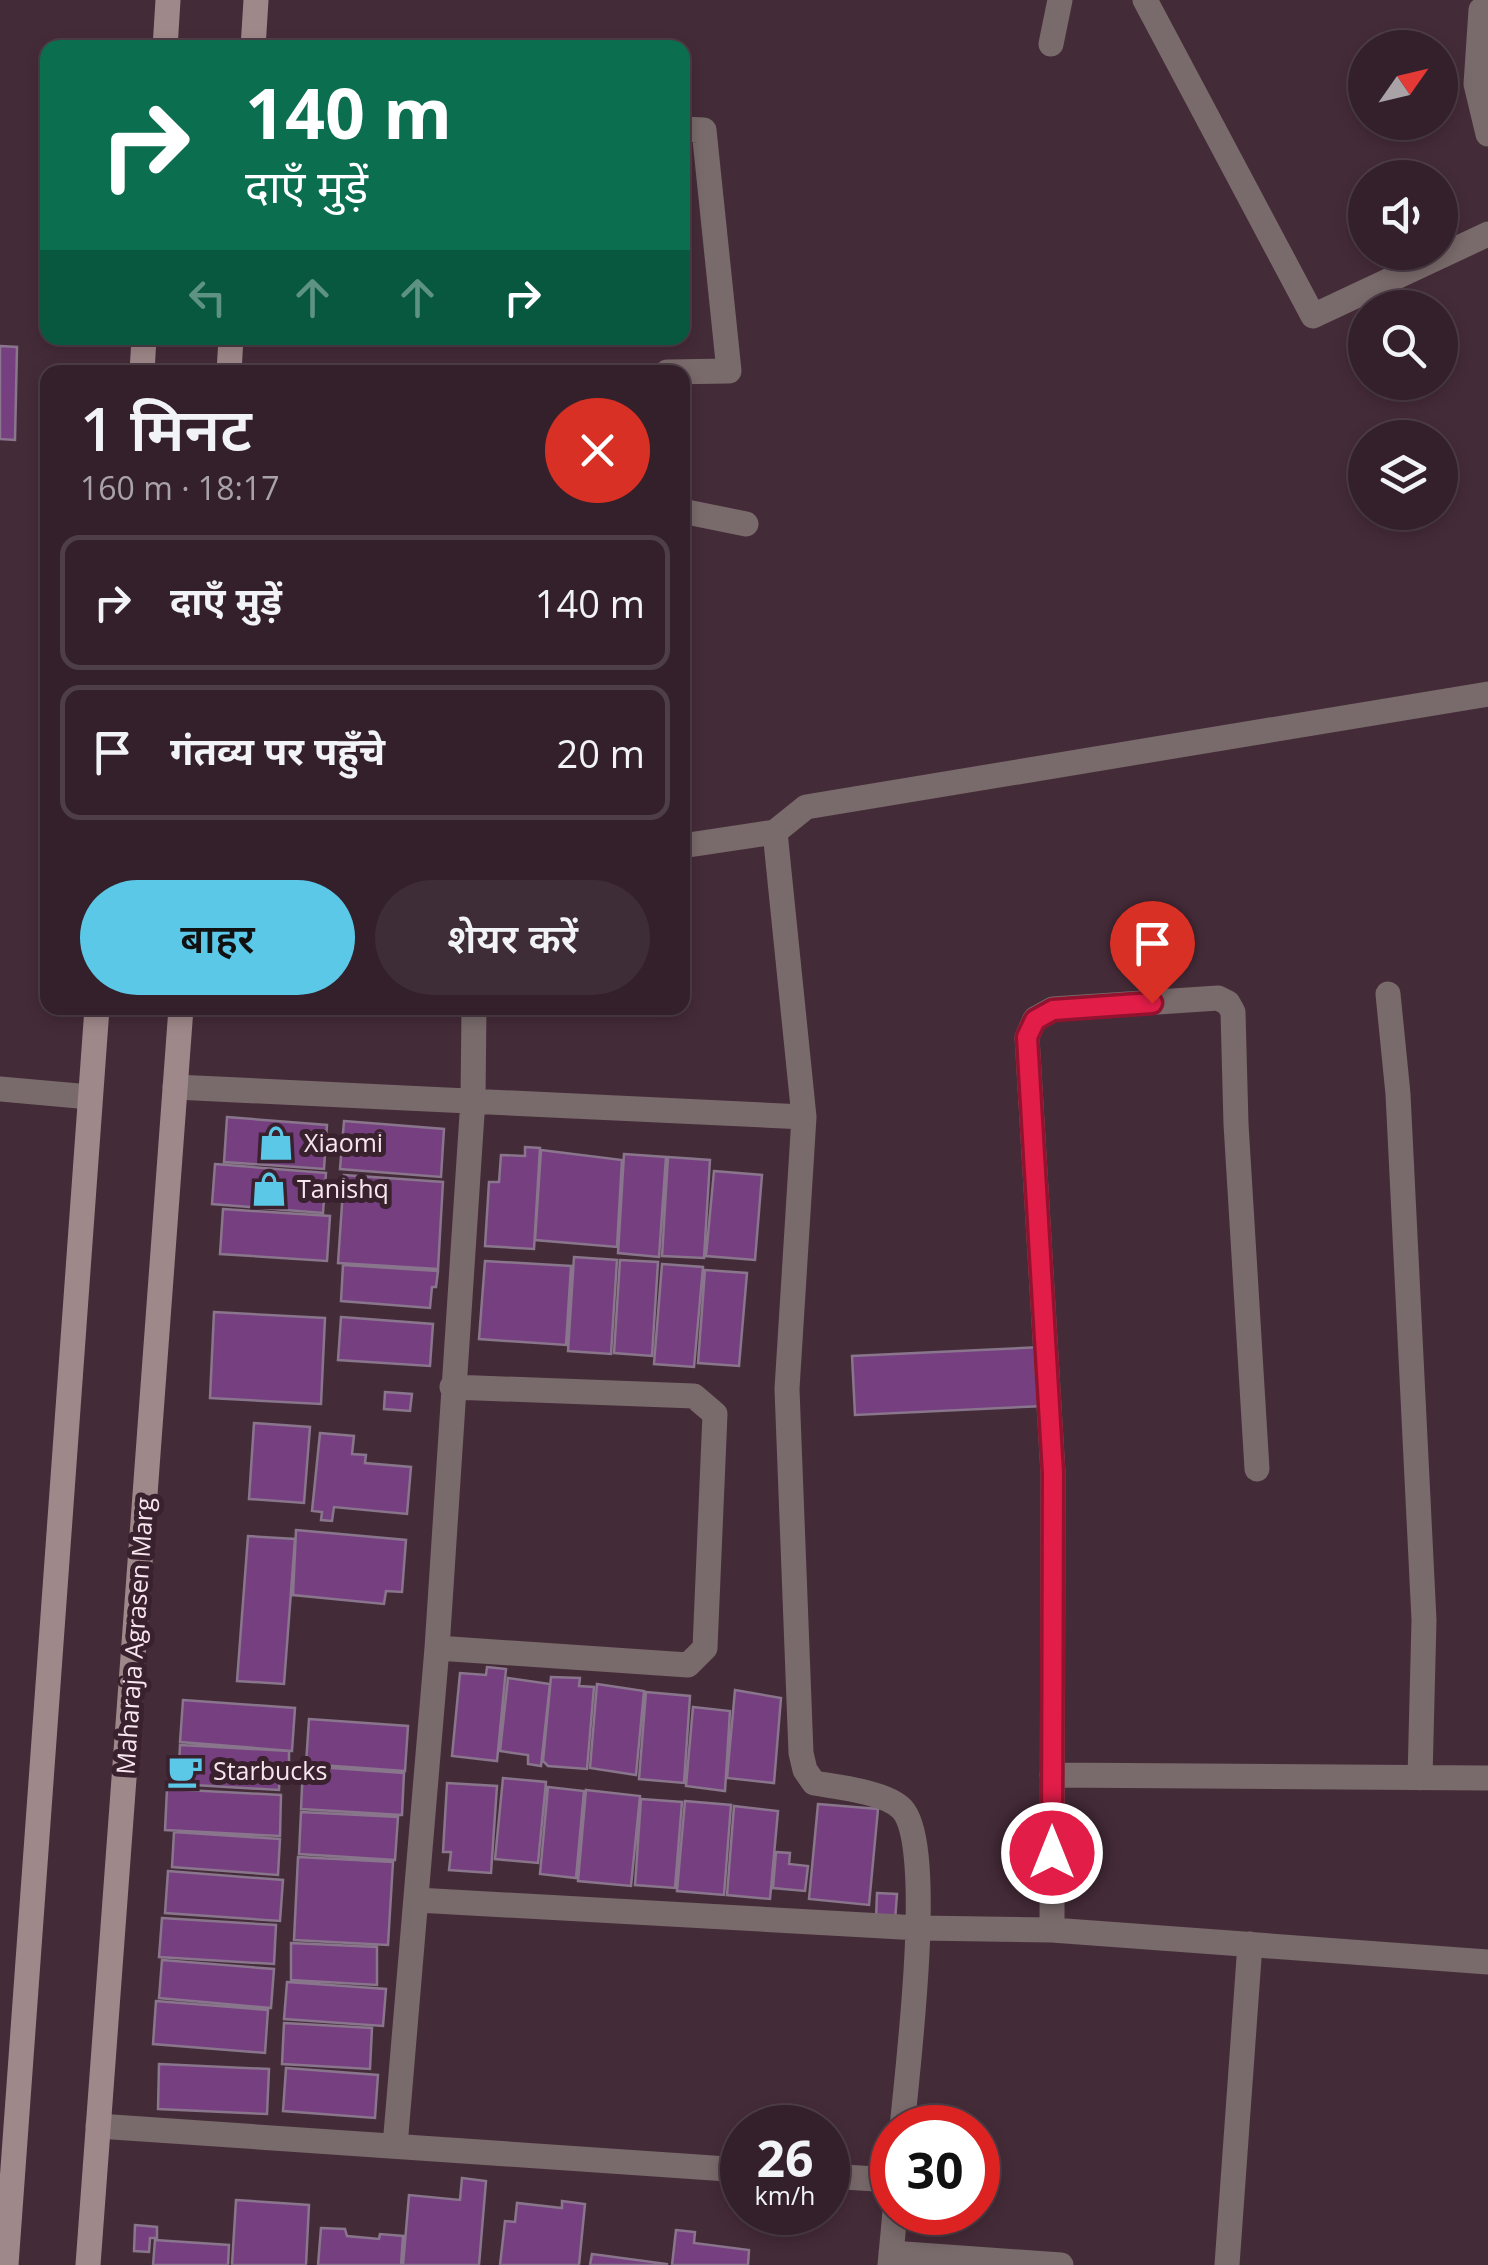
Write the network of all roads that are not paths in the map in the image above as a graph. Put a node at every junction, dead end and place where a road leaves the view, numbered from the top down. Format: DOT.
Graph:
graph roads {
  1 [pos="168,0"];
  2 [pos="256,0"];
  3 [pos="1060,0"];
  4 [pos="1145,0"];
  5 [pos="1488,5"];
  6 [pos="166,40"];
  7 [pos="254,40"];
  8 [pos="1052,44"];
  9 [pos="690,129"];
  10 [pos="1488,134"];
  11 [pos="1488,234"];
  12 [pos="690,372"];
  13 [pos="690,513"];
  14 [pos="746,524"];
  15 [pos="1488,694"];
  16 [pos="774,832"];
  17 [pos="690,845"];
  18 [pos="1388,994"];
  19 [pos="96,1015"];
  20 [pos="181,1015"];
  21 [pos="474,1015"];
  22 [pos="176,1087"];
  23 [pos="0,1089"];
  24 [pos="90,1097"];
  25 [pos="473,1099"];
  26 [pos="804,1117"];
  27 [pos="452,1387"];
  28 [pos="1257,1469"];
  29 [pos="437,1648"];
  30 [pos="1052,1776"];
  31 [pos="1420,1778"];
  32 [pos="1488,1778"];
  33 [pos="417,1900"];
  34 [pos="919,1928"];
  35 [pos="1052,1930"];
  36 [pos="1250,1944"];
  37 [pos="1488,1962"];
  38 [pos="904,2105"];
  39 [pos="98,2126"];
  40 [pos="8,2128"];
  41 [pos="395,2146"];
  42 [pos="720,2168"];
  43 [pos="890,2259"];
  44 [pos="6,2265"];
  45 [pos="88,2265"];
  46 [pos="1061,2265"];
  47 [pos="1226,2265"];
  1 -- 6 [label="street"];
  2 -- 7 [label="street"];
  3 -- 8 [label="street"];
  4 -- 11 [label="street"];
  5 -- 10 [label="street"];
  9 -- 12 [label="street"];
  13 -- 14 [label="street"];
  15 -- 16 [label="street"];
  16 -- 17 [label="street"];
  16 -- 26 [label="street"];
  18 -- 31 [label="street"];
  19 -- 24 [label="street"];
  20 -- 22 [label="street, Maharaja Agrasen Marg"];
  21 -- 25 [label="street"];
  22 -- 25 [label="street"];
  22 -- 39 [label="street, Maharaja Agrasen Marg"];
  23 -- 24 [label="street"];
  24 -- 40 [label="street"];
  25 -- 26 [label="street"];
  25 -- 27 [label="street"];
  26 -- 34 [label="street"];
  27 -- 29 [label="street"];
  27 -- 29 [label="street"];
  28 -- 30 [label="street"];
  29 -- 33 [label="street"];
  30 -- 31 [label="street"];
  30 -- 35 [label="street"];
  31 -- 32 [label="street"];
  33 -- 34 [label="street"];
  33 -- 41 [label="street"];
  34 -- 35 [label="street"];
  34 -- 38 [label="street"];
  35 -- 36 [label="street"];
  36 -- 37 [label="street"];
  36 -- 47 [label="street"];
  39 -- 41 [label="street"];
  39 -- 45 [label="street, Maharaja Agrasen Marg"];
  40 -- 44 [label="street"];
  41 -- 42 [label="street"];
  43 -- 46 [label="street"];
}
